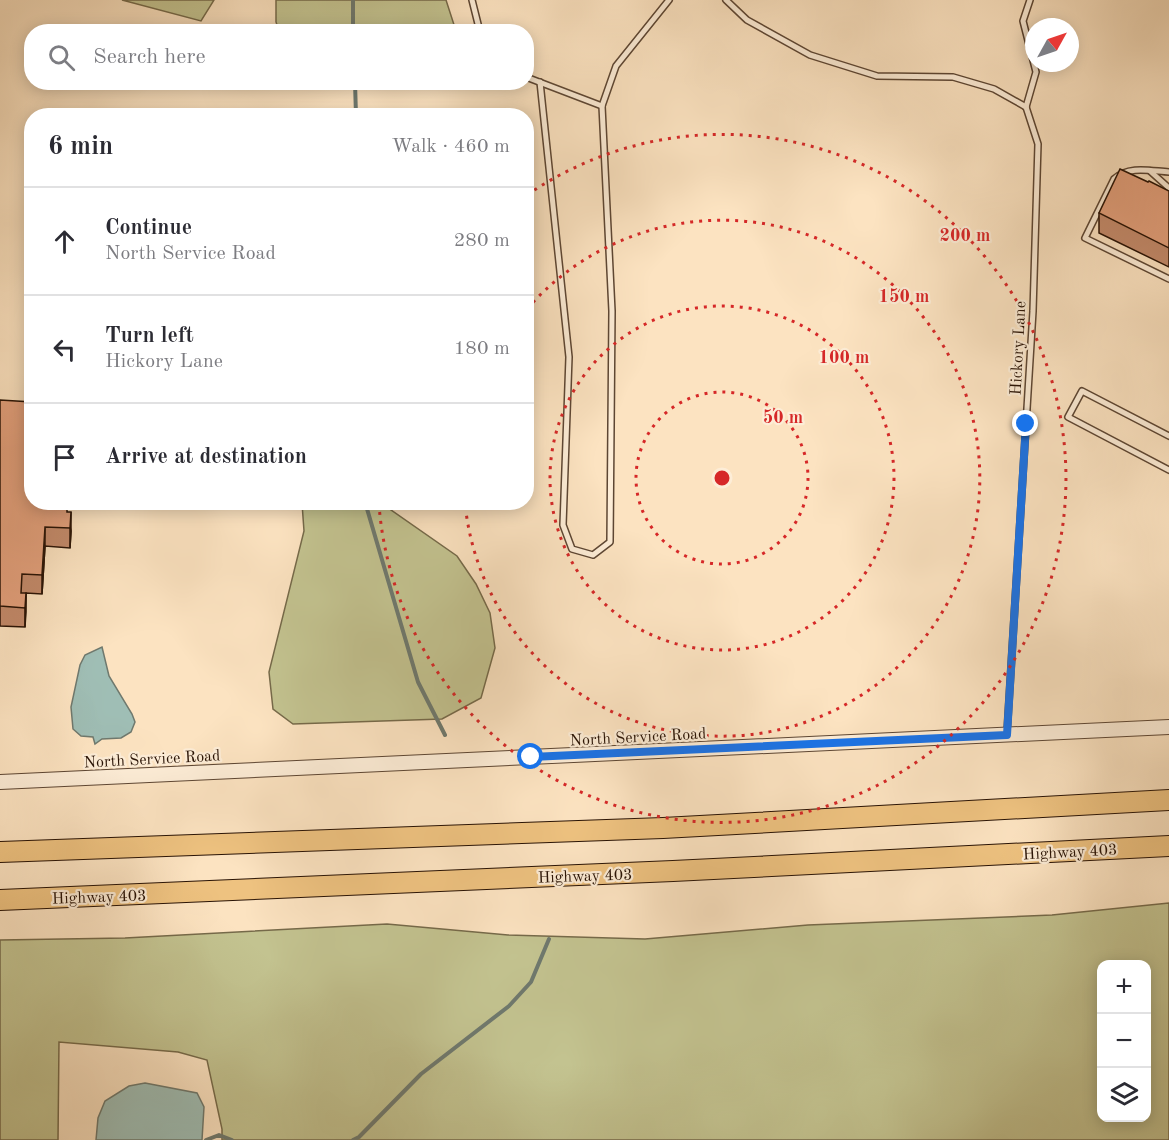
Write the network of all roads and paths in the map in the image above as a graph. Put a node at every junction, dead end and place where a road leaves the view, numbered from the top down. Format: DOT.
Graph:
graph roads {
  1 [pos="472,0"];
  2 [pos="669,0"];
  3 [pos="726,0"];
  4 [pos="1030,0"];
  5 [pos="478,24"];
  6 [pos="534,80"];
  7 [pos="540,82"];
  8 [pos="602,106"];
  9 [pos="1026,107"];
  10 [pos="1150,171"];
  11 [pos="1169,172"];
  12 [pos="1169,188"];
  13 [pos="1169,279"];
  14 [pos="1169,436"];
  15 [pos="1169,470"];
  16 [pos="1169,727"];
  17 [pos="1007,735"];
  18 [pos="0,782"];
  19 [pos="1169,801"];
  20 [pos="1169,846"];
  21 [pos="0,852"];
  22 [pos="0,900"];
  1 -- 5 [label="lane"];
  2 -- 8 [label="lane"];
  3 -- 9 [label="lane"];
  4 -- 9 [label="lane"];
  6 -- 7 [label="lane"];
  7 -- 8 [label="lane"];
  7 -- 8 [label="lane"];
  9 -- 17 [label="lane, Hickory Lane"];
  10 -- 11 [label="lane"];
  10 -- 12 [label="lane"];
  10 -- 13 [label="lane"];
  14 -- 15 [label="lane"];
  16 -- 17 [label="street, North Service Road"];
  17 -- 18 [label="street, North Service Road"];
  19 -- 21 [label="highway"];
  20 -- 22 [label="highway, Highway 403"];
}
